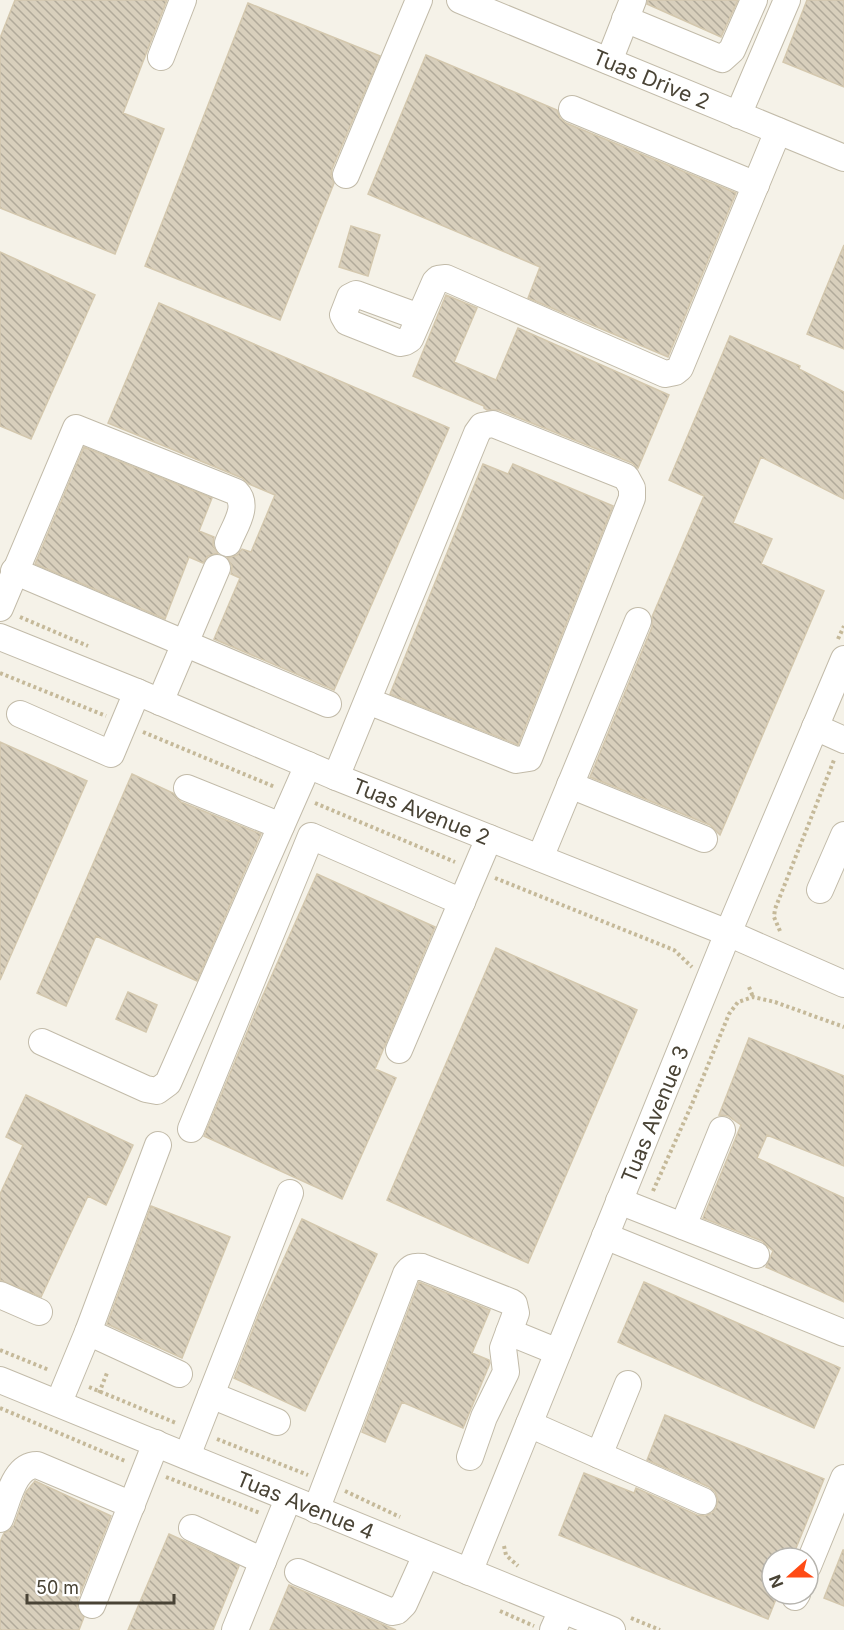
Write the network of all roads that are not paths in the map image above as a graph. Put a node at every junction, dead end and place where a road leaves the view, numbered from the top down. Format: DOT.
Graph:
graph roads {
  1 [pos="183,0"];
  2 [pos="419,0"];
  3 [pos="754,0"];
  4 [pos="787,0"];
  5 [pos="472,2"];
  6 [pos="629,9"];
  7 [pos="161,57"];
  8 [pos="609,61"];
  9 [pos="572,110"];
  10 [pos="738,115"];
  11 [pos="778,131"];
  12 [pos="844,158"];
  13 [pos="346,175"];
  14 [pos="756,185"];
  15 [pos="419,317"];
  16 [pos="228,543"];
  17 [pos="217,568"];
  18 [pos="14,571"];
  19 [pos="0,608"];
  20 [pos="638,621"];
  21 [pos="0,637"];
  22 [pos="185,643"];
  23 [pos="844,658"];
  24 [pos="149,697"];
  25 [pos="368,701"];
  26 [pos="328,704"];
  27 [pos="20,714"];
  28 [pos="815,727"];
  29 [pos="843,740"];
  30 [pos="308,765"];
  31 [pos="336,777"];
  32 [pos="570,785"];
  33 [pos="187,788"];
  34 [pos="281,826"];
  35 [pos="844,835"];
  36 [pos="489,838"];
  37 [pos="704,839"];
  38 [pos="540,858"];
  39 [pos="820,890"];
  40 [pos="462,902"];
  41 [pos="728,933"];
  42 [pos="844,984"];
  43 [pos="42,1042"];
  44 [pos="399,1050"];
  45 [pos="191,1129"];
  46 [pos="722,1130"];
  47 [pos="158,1145"];
  48 [pos="290,1193"];
  49 [pos="620,1201"];
  50 [pos="683,1226"];
  51 [pos="605,1236"];
  52 [pos="756,1255"];
  53 [pos="0,1296"];
  54 [pos="39,1312"];
  55 [pos="88,1332"];
  56 [pos="509,1332"];
  57 [pos="844,1333"];
  58 [pos="558,1352"];
  59 [pos="179,1374"];
  60 [pos="628,1384"];
  61 [pos="2,1385"];
  62 [pos="211,1395"];
  63 [pos="59,1402"];
  64 [pos="277,1422"];
  65 [pos="529,1424"];
  66 [pos="156,1443"];
  67 [pos="599,1455"];
  68 [pos="187,1456"];
  69 [pos="470,1457"];
  70 [pos="844,1478"];
  71 [pos="288,1499"];
  72 [pos="703,1501"];
  73 [pos="132,1505"];
  74 [pos="316,1510"];
  75 [pos="0,1519"];
  76 [pos="192,1528"];
  77 [pos="816,1546"];
  78 [pos="426,1555"];
  79 [pos="263,1561"];
  80 [pos="298,1572"];
  81 [pos="469,1572"];
  82 [pos="92,1605"];
  83 [pos="558,1620"];
  84 [pos="620,1623"];
  85 [pos="236,1630"];
  1 -- 7 [label="street"];
  2 -- 13 [label="street"];
  3 -- 6 [label="street"];
  4 -- 10 [label="street"];
  5 -- 8 [label="street, Tuas Drive 2"];
  6 -- 8 [label="street"];
  8 -- 10 [label="street, Tuas Drive 2"];
  9 -- 14 [label="street"];
  10 -- 11 [label="street, Tuas Drive 2"];
  11 -- 12 [label="street, Tuas Drive 2"];
  11 -- 14 [label="street"];
  14 -- 15 [label="street"];
  16 -- 18 [label="street"];
  17 -- 22 [label="street"];
  18 -- 19 [label="street"];
  18 -- 22 [label="street"];
  20 -- 32 [label="street"];
  21 -- 24 [label="street, Tuas Avenue 2"];
  22 -- 24 [label="street"];
  22 -- 26 [label="street"];
  23 -- 28 [label="street, Tuas Avenue 3"];
  24 -- 27 [label="street"];
  24 -- 30 [label="street, Tuas Avenue 2"];
  25 -- 25 [label="street"];
  25 -- 31 [label="street"];
  28 -- 29 [label="street"];
  28 -- 41 [label="street, Tuas Avenue 3"];
  30 -- 31 [label="street, Tuas Avenue 2"];
  30 -- 34 [label="street"];
  31 -- 36 [label="street, Tuas Avenue 2"];
  32 -- 37 [label="street"];
  32 -- 38 [label="street"];
  33 -- 34 [label="street"];
  34 -- 43 [label="street"];
  35 -- 39 [label="street"];
  36 -- 38 [label="street, Tuas Avenue 2"];
  36 -- 40 [label="street"];
  38 -- 41 [label="street, Tuas Avenue 2"];
  40 -- 44 [label="street"];
  40 -- 45 [label="street"];
  41 -- 42 [label="street, Tuas Avenue 2"];
  41 -- 49 [label="street, Tuas Avenue 3"];
  46 -- 50 [label="street"];
  47 -- 55 [label="street"];
  48 -- 62 [label="street"];
  49 -- 50 [label="street"];
  49 -- 51 [label="street, Tuas Avenue 3"];
  50 -- 52 [label="street"];
  51 -- 57 [label="street"];
  51 -- 58 [label="street, Tuas Avenue 3"];
  53 -- 54 [label="street"];
  55 -- 59 [label="street"];
  55 -- 63 [label="street"];
  56 -- 58 [label="street"];
  56 -- 69 [label="street"];
  56 -- 74 [label="street"];
  58 -- 65 [label="street, Tuas Avenue 3"];
  60 -- 67 [label="street"];
  61 -- 63 [label="street, Tuas Avenue 4"];
  62 -- 64 [label="street"];
  62 -- 68 [label="street"];
  63 -- 66 [label="street, Tuas Avenue 4"];
  65 -- 67 [label="street"];
  65 -- 81 [label="street, Tuas Avenue 3"];
  66 -- 68 [label="street, Tuas Avenue 4"];
  66 -- 73 [label="street"];
  67 -- 72 [label="street"];
  68 -- 71 [label="street, Tuas Avenue 4"];
  70 -- 77 [label="street"];
  71 -- 74 [label="street, Tuas Avenue 4"];
  71 -- 79 [label="street"];
  73 -- 75 [label="street"];
  73 -- 82 [label="street"];
  74 -- 78 [label="street, Tuas Avenue 4"];
  76 -- 79 [label="street"];
  78 -- 80 [label="street"];
  78 -- 81 [label="street, Tuas Avenue 4"];
  79 -- 85 [label="street"];
  81 -- 83 [label="street, Tuas Avenue 4"];
  83 -- 84 [label="street, Tuas Avenue 4"];
}
